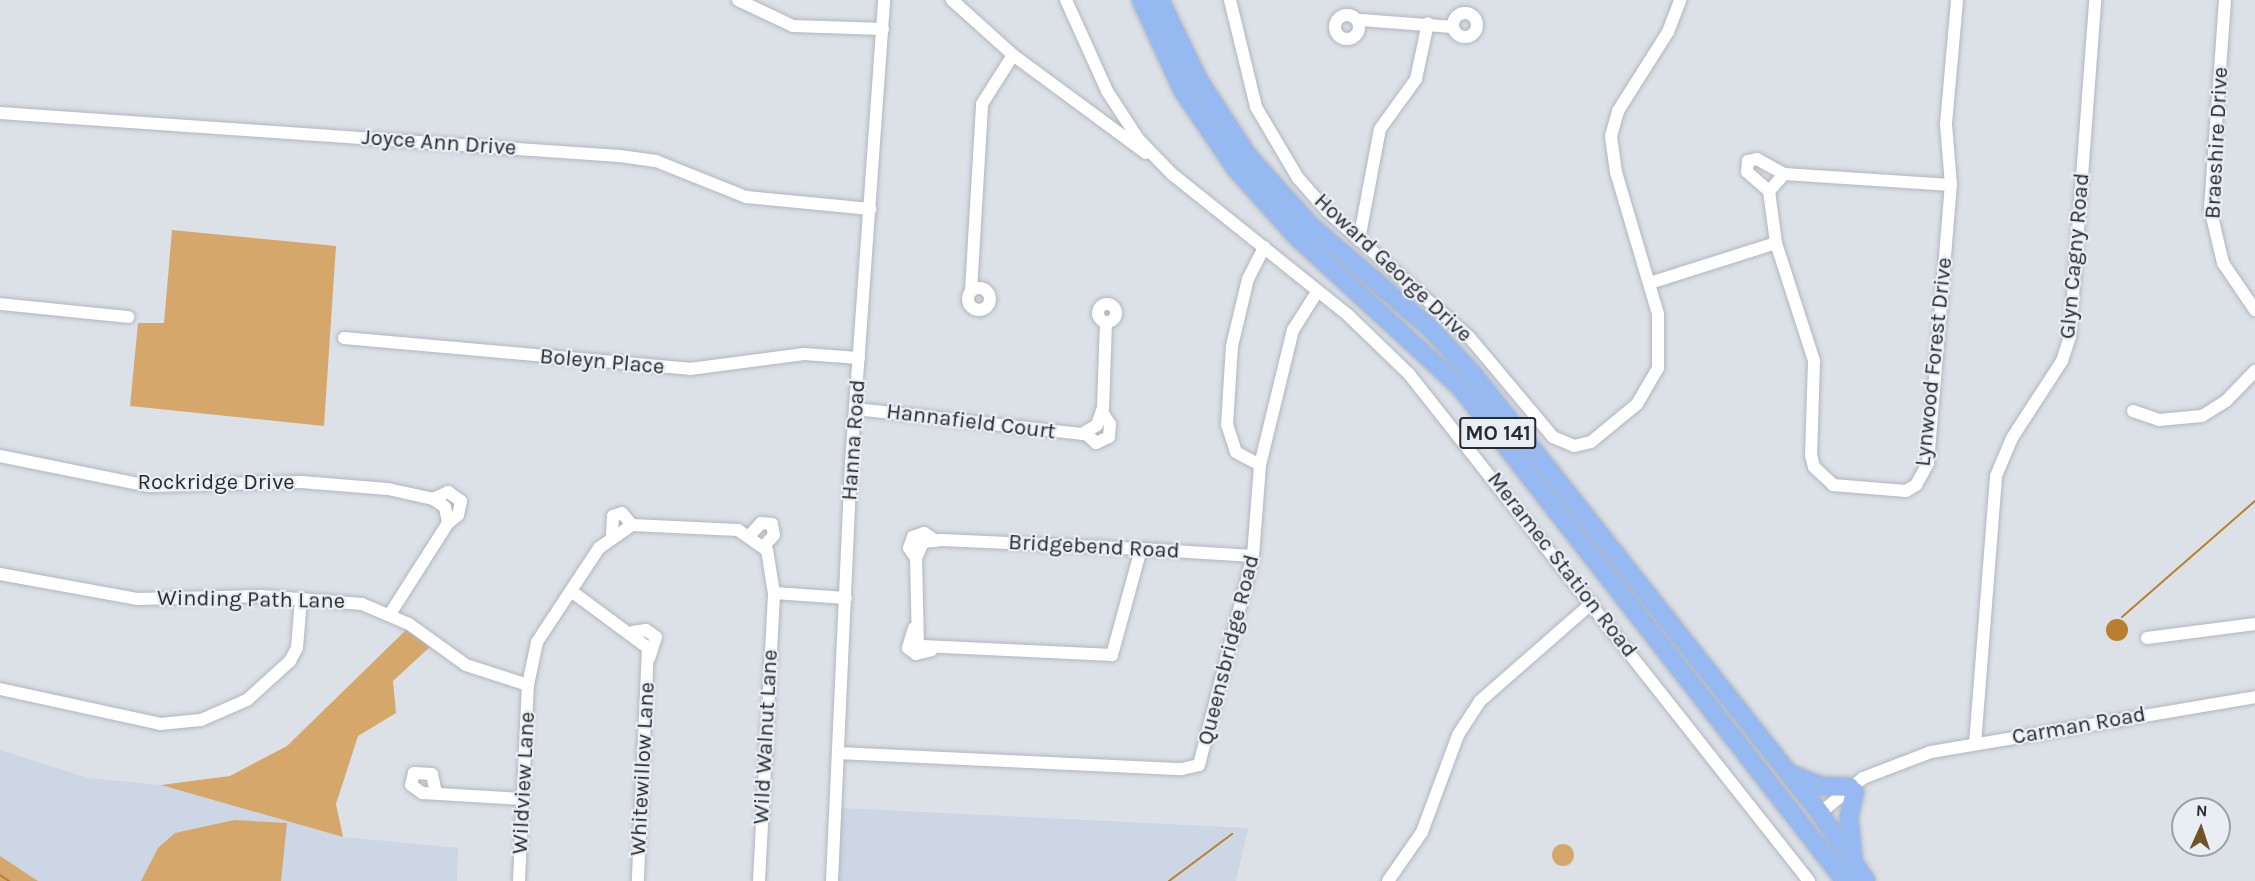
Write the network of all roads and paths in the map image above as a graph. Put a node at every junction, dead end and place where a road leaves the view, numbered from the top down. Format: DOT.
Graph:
graph roads {
  1 [pos="738,0"];
  2 [pos="884,0"];
  3 [pos="952,0"];
  4 [pos="1066,0"];
  5 [pos="1141,0"];
  6 [pos="1230,0"];
  7 [pos="1680,0"];
  8 [pos="1957,0"];
  9 [pos="2095,0"];
  10 [pos="2225,0"];
  11 [pos="1161,1"];
  12 [pos="1361,20"];
  13 [pos="1428,23"];
  14 [pos="1453,27"];
  15 [pos="883,29"];
  16 [pos="1013,55"];
  17 [pos="0,113"];
  18 [pos="1157,159"];
  19 [pos="1784,174"];
  20 [pos="1951,185"];
  21 [pos="1769,191"];
  22 [pos="870,209"];
  23 [pos="1359,240"];
  24 [pos="1776,243"];
  25 [pos="1264,248"];
  26 [pos="1650,283"];
  27 [pos="971,291"];
  28 [pos="1317,292"];
  29 [pos="0,304"];
  30 [pos="2255,310"];
  31 [pos="128,317"];
  32 [pos="1106,322"];
  33 [pos="344,338"];
  34 [pos="859,358"];
  35 [pos="2255,371"];
  36 [pos="856,409"];
  37 [pos="2133,411"];
  38 [pos="1102,412"];
  39 [pos="1085,433"];
  40 [pos="0,456"];
  41 [pos="1260,465"];
  42 [pos="433,500"];
  43 [pos="448,523"];
  44 [pos="750,535"];
  45 [pos="764,546"];
  46 [pos="1141,549"];
  47 [pos="1253,556"];
  48 [pos="0,574"];
  49 [pos="571,591"];
  50 [pos="774,593"];
  51 [pos="301,598"];
  52 [pos="846,598"];
  53 [pos="1592,603"];
  54 [pos="390,614"];
  55 [pos="2255,624"];
  56 [pos="914,628"];
  57 [pos="2147,638"];
  58 [pos="933,649"];
  59 [pos="528,685"];
  60 [pos="0,689"];
  61 [pos="2255,697"];
  62 [pos="1975,744"];
  63 [pos="838,753"];
  64 [pos="1787,772"];
  65 [pos="1852,790"];
  66 [pos="436,793"];
  67 [pos="523,799"];
  68 [pos="1820,813"];
  69 [pos="1805,824"];
  70 [pos="1854,861"];
  71 [pos="519,881"];
  72 [pos="638,881"];
  73 [pos="759,881"];
  74 [pos="832,881"];
  75 [pos="1388,881"];
  76 [pos="1809,881"];
  77 [pos="1845,881"];
  78 [pos="1866,881"];
  1 -- 15 [label="street"];
  2 -- 15 [label="street, Hanna Road"];
  3 -- 16 [label="street"];
  4 -- 18 [label="street, Meramec Station Road"];
  5 -- 69 [label="highway, MO 141"];
  6 -- 23 [label="street, Howard George Drive"];
  7 -- 26 [label="street"];
  8 -- 20 [label="street, Lynwood Forest Drive"];
  9 -- 62 [label="street, Glyn Cagny Road"];
  10 -- 30 [label="street, Braeshire Drive"];
  11 -- 64 [label="highway, MO 141"];
  12 -- 13 [label="street"];
  13 -- 14 [label="street"];
  13 -- 23 [label="street"];
  15 -- 22 [label="street, Hanna Road"];
  16 -- 18 [label="street"];
  16 -- 27 [label="street"];
  17 -- 22 [label="street, Joyce Ann Drive"];
  18 -- 25 [label="street, Meramec Station Road"];
  19 -- 20 [label="street"];
  19 -- 21 [label="street"];
  19 -- 21 [label="street"];
  20 -- 24 [label="street, Lynwood Forest Drive"];
  21 -- 24 [label="street, Lynwood Forest Drive"];
  22 -- 34 [label="street, Hanna Road"];
  23 -- 26 [label="street, Howard George Drive"];
  24 -- 26 [label="street"];
  25 -- 28 [label="street, Meramec Station Road"];
  25 -- 41 [label="street"];
  28 -- 41 [label="street, Queensbridge Road"];
  28 -- 53 [label="street, Meramec Station Road"];
  29 -- 31 [label="street"];
  32 -- 38 [label="street, Hannafield Court"];
  33 -- 34 [label="street, Boleyn Place"];
  34 -- 36 [label="street, Hanna Road"];
  35 -- 37 [label="street"];
  36 -- 39 [label="street, Hannafield Court"];
  36 -- 52 [label="street, Hanna Road"];
  38 -- 39 [label="street, Hannafield Court"];
  38 -- 39 [label="street, Hannafield Court"];
  40 -- 42 [label="street, Rockridge Drive"];
  41 -- 47 [label="street, Queensbridge Road"];
  42 -- 43 [label="street, Rockridge Drive"];
  42 -- 43 [label="street, Rockridge Drive"];
  43 -- 54 [label="street"];
  44 -- 45 [label="street"];
  44 -- 45 [label="street"];
  44 -- 49 [label="street"];
  45 -- 50 [label="street"];
  46 -- 47 [label="street, Bridgebend Road"];
  46 -- 56 [label="street, Bridgebend Road"];
  46 -- 58 [label="street"];
  47 -- 63 [label="street, Queensbridge Road"];
  48 -- 51 [label="street, Winding Path Lane"];
  49 -- 59 [label="street"];
  49 -- 72 [label="street, Whitewillow Lane"];
  50 -- 52 [label="street"];
  50 -- 73 [label="street, Wild Walnut Lane"];
  51 -- 54 [label="street, Winding Path Lane"];
  51 -- 60 [label="street"];
  52 -- 63 [label="street, Hanna Road"];
  53 -- 75 [label="street"];
  53 -- 76 [label="street, Meramec Station Road"];
  54 -- 59 [label="street, Winding Path Lane"];
  55 -- 57 [label="street"];
  56 -- 58 [label="street, Bridgebend Road"];
  56 -- 58 [label="street"];
  59 -- 67 [label="street, Wildview Lane"];
  61 -- 62 [label="street, Carman Road"];
  62 -- 65 [label="street, Carman Road"];
  63 -- 74 [label="street, Hanna Road"];
  64 -- 65 [label="highway"];
  64 -- 68 [label="highway, MO 141"];
  65 -- 68 [label="street, Carman Road"];
  65 -- 70 [label="highway"];
  66 -- 67 [label="street"];
  67 -- 71 [label="street, Wildview Lane"];
  68 -- 69 [label="street, Carman Road"];
  68 -- 70 [label="highway, MO 141"];
  69 -- 77 [label="highway, MO 141"];
  70 -- 78 [label="highway, MO 141"];
}
